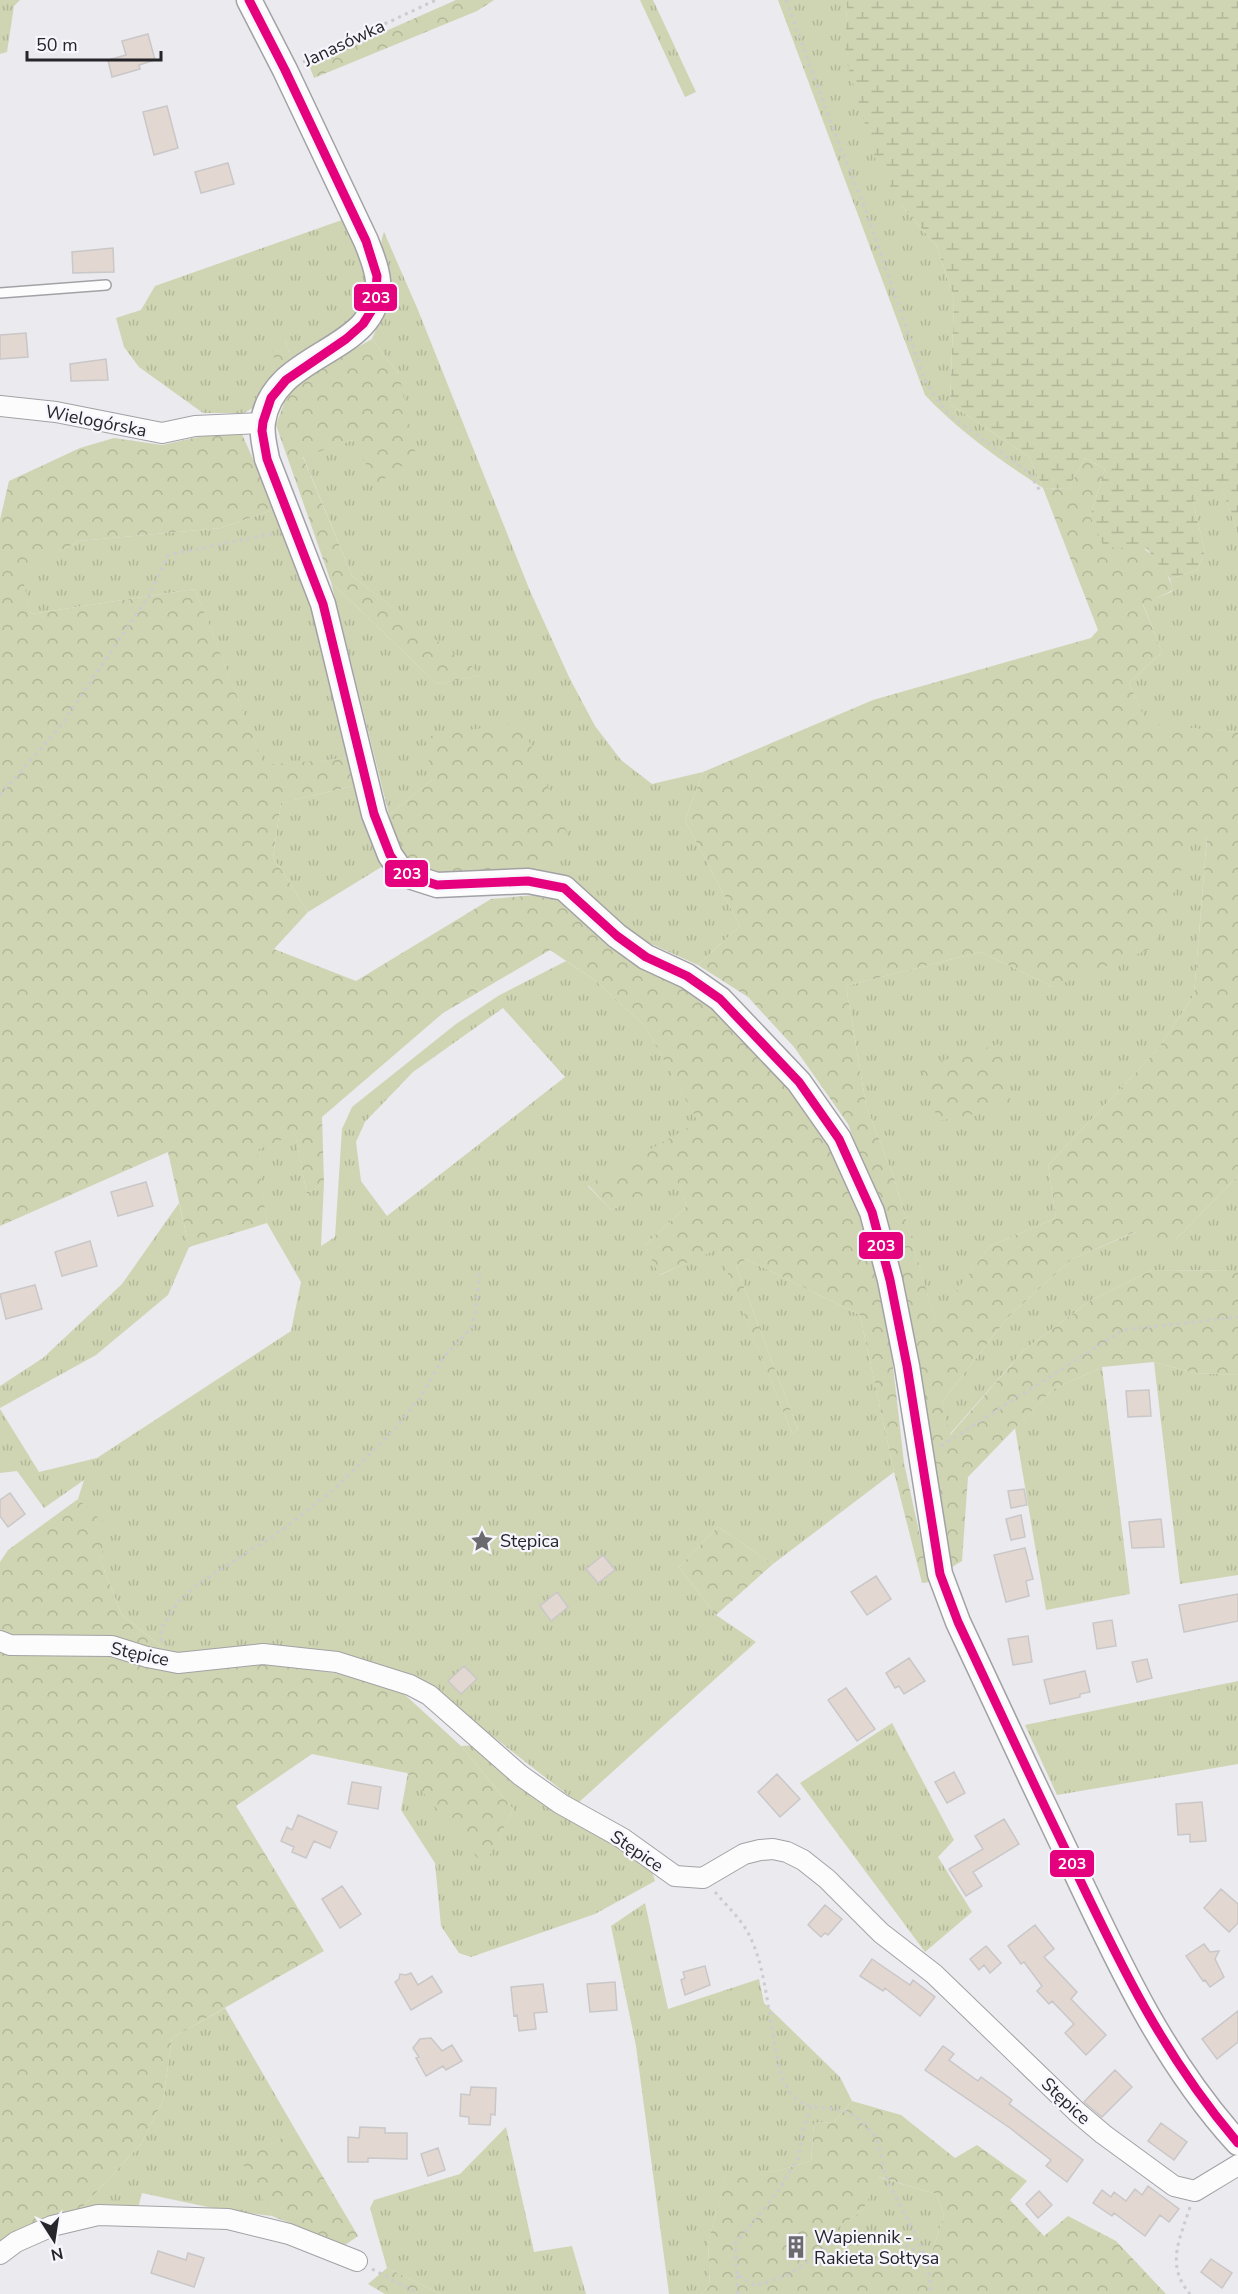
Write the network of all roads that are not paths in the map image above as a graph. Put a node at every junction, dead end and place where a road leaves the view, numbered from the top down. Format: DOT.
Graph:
graph roads {
  1 [pos="249,0"];
  2 [pos="106,285"];
  3 [pos="0,293"];
  4 [pos="0,406"];
  5 [pos="262,423"];
  6 [pos="0,1641"];
  7 [pos="1238,2143"];
  8 [pos="1238,2165"];
  9 [pos="0,2254"];
  10 [pos="357,2260"];
  1 -- 5 [label="street"];
  2 -- 3 [label="lane"];
  4 -- 5 [label="street, Wielogórska"];
  5 -- 7 [label="street"];
  6 -- 8 [label="street, Stępice"];
  9 -- 10 [label="street"];
}
